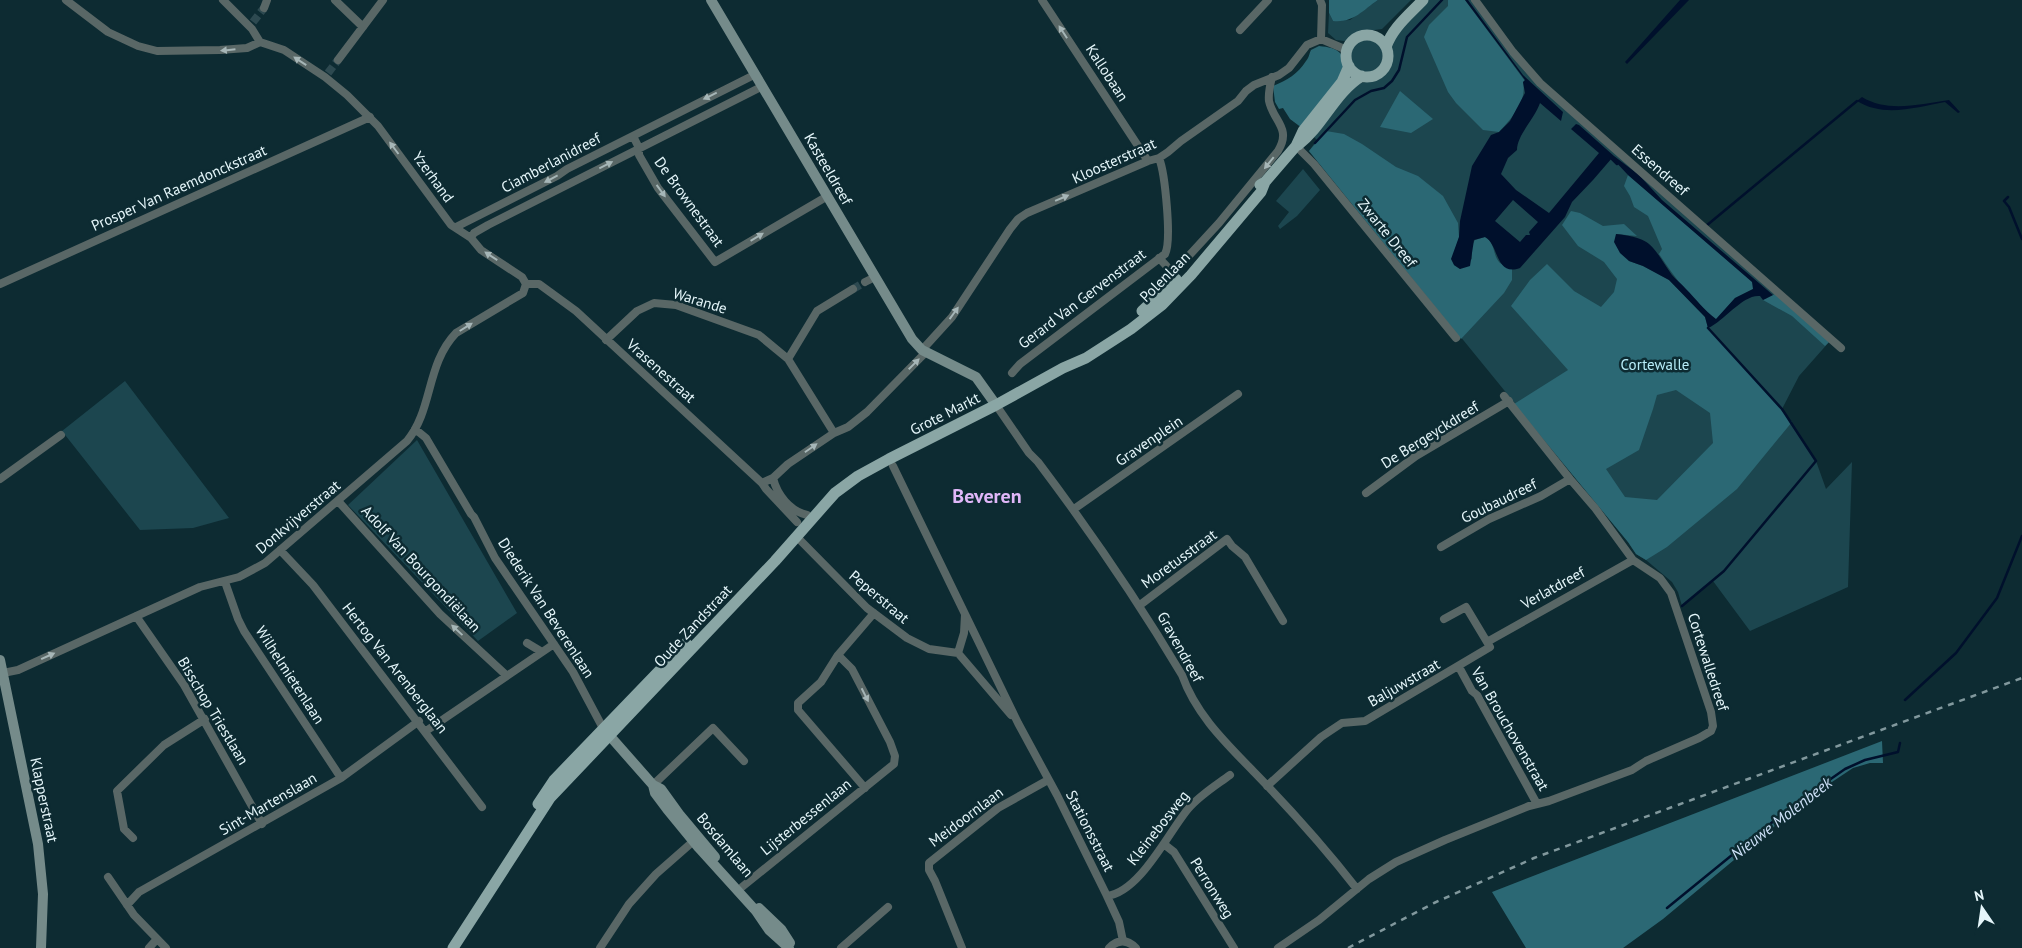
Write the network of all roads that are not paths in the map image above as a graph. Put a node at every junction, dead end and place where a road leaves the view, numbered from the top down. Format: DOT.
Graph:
graph roads {
  1 [pos="66,0"];
  2 [pos="223,0"];
  3 [pos="267,0"];
  4 [pos="335,0"];
  5 [pos="383,0"];
  6 [pos="711,0"];
  7 [pos="1042,0"];
  8 [pos="1268,0"];
  9 [pos="1320,0"];
  10 [pos="1414,0"];
  11 [pos="1424,0"];
  12 [pos="1475,0"];
  13 [pos="264,8"];
  14 [pos="363,27"];
  15 [pos="1240,30"];
  16 [pos="1373,36"];
  17 [pos="1321,39"];
  18 [pos="260,42"];
  19 [pos="1386,47"];
  20 [pos="1347,50"];
  21 [pos="338,60"];
  22 [pos="1349,66"];
  23 [pos="754,75"];
  24 [pos="1362,76"];
  25 [pos="1272,77"];
  26 [pos="738,83"];
  27 [pos="762,87"];
  28 [pos="745,96"];
  29 [pos="370,116"];
  30 [pos="633,136"];
  31 [pos="1296,146"];
  32 [pos="639,148"];
  33 [pos="1159,158"];
  34 [pos="1148,161"];
  35 [pos="826,197"];
  36 [pos="481,215"];
  37 [pos="488,225"];
  38 [pos="456,227"];
  39 [pos="472,238"];
  40 [pos="1160,258"];
  41 [pos="874,277"];
  42 [pos="865,282"];
  43 [pos="0,284"];
  44 [pos="526,284"];
  45 [pos="853,289"];
  46 [pos="1456,338"];
  47 [pos="606,340"];
  48 [pos="1841,348"];
  49 [pos="924,351"];
  50 [pos="788,360"];
  51 [pos="1012,373"];
  52 [pos="1238,394"];
  53 [pos="1507,399"];
  54 [pos="996,405"];
  55 [pos="414,429"];
  56 [pos="834,433"];
  57 [pos="61,435"];
  58 [pos="893,466"];
  59 [pos="773,478"];
  60 [pos="0,479"];
  61 [pos="1570,479"];
  62 [pos="762,483"];
  63 [pos="1366,493"];
  64 [pos="830,498"];
  65 [pos="338,501"];
  66 [pos="1074,509"];
  67 [pos="807,515"];
  68 [pos="797,530"];
  69 [pos="1441,547"];
  70 [pos="280,550"];
  71 [pos="1633,560"];
  72 [pos="226,582"];
  73 [pos="1140,605"];
  74 [pos="874,613"];
  75 [pos="965,613"];
  76 [pos="136,616"];
  77 [pos="1444,619"];
  78 [pos="1283,621"];
  79 [pos="1487,642"];
  80 [pos="527,643"];
  81 [pos="554,644"];
  82 [pos="542,652"];
  83 [pos="958,654"];
  84 [pos="838,655"];
  85 [pos="0,660"];
  86 [pos="1459,667"];
  87 [pos="3,674"];
  88 [pos="506,675"];
  89 [pos="1007,689"];
  90 [pos="995,696"];
  91 [pos="205,719"];
  92 [pos="419,721"];
  93 [pos="1018,723"];
  94 [pos="426,731"];
  95 [pos="607,733"];
  96 [pos="744,761"];
  97 [pos="1230,775"];
  98 [pos="341,778"];
  99 [pos="1048,780"];
  100 [pos="653,785"];
  101 [pos="1267,786"];
  102 [pos="865,788"];
  103 [pos="1537,804"];
  104 [pos="482,807"];
  105 [pos="262,824"];
  106 [pos="133,838"];
  107 [pos="697,839"];
  108 [pos="1165,845"];
  109 [pos="108,877"];
  110 [pos="742,887"];
  111 [pos="1357,889"];
  112 [pos="1108,896"];
  113 [pos="127,905"];
  114 [pos="888,907"];
  115 [pos="773,927"];
  116 [pos="157,939"];
  117 [pos="1123,940"];
  118 [pos="41,948"];
  119 [pos="149,948"];
  120 [pos="166,948"];
  121 [pos="453,948"];
  122 [pos="600,948"];
  123 [pos="788,948"];
  124 [pos="795,948"];
  125 [pos="841,948"];
  126 [pos="962,948"];
  127 [pos="1109,948"];
  128 [pos="1136,948"];
  129 [pos="1234,948"];
  130 [pos="1278,948"];
  18 -- 1 [label="street, one-way"];
  2 -- 18 [label="street"];
  3 -- 13 [label="street"];
  4 -- 14 [label="street"];
  5 -- 14 [label="street"];
  6 -- 23 [label="street, Kasteeldreef"];
  34 -- 7 [label="street, Kallobaan, one-way"];
  8 -- 15 [label="street"];
  9 -- 17 [label="street"];
  10 -- 16 [label="main road"];
  11 -- 19 [label="main road"];
  12 -- 48 [label="street, Essendreef"];
  14 -- 21 [label="street"];
  16 -- 19 [label="main road"];
  16 -- 20 [label="main road"];
  17 -- 20 [label="street"];
  17 -- 25 [label="street, Kloosterstraat"];
  29 -- 18 [label="street, Yzerhand, one-way"];
  19 -- 24 [label="main road"];
  20 -- 22 [label="main road"];
  22 -- 24 [label="main road"];
  22 -- 31 [label="main road, Polenlaan"];
  23 -- 26 [label="street, Ciamberlanidreef"];
  23 -- 27 [label="street, Kasteeldreef"];
  24 -- 31 [label="main road"];
  25 -- 33 [label="street, Kloosterstraat"];
  25 -- 40 [label="street, Polenlaan, one-way"];
  26 -- 28 [label="street"];
  26 -- 30 [label="street, Ciamberlanidreef, one-way"];
  27 -- 28 [label="street, Ciamberlanidreef"];
  27 -- 35 [label="street, Kasteeldreef"];
  28 -- 32 [label="street, Ciamberlanidreef"];
  38 -- 29 [label="street, Yzerhand, one-way"];
  29 -- 43 [label="street, Prosper Van Raemdonckstraat"];
  30 -- 32 [label="street"];
  30 -- 36 [label="street, Ciamberlanidreef, one-way"];
  31 -- 46 [label="street, Zwarte Dreef"];
  31 -- 54 [label="main road, Polenlaan"];
  32 -- 35 [label="street, De Brownestraat, one-way"];
  37 -- 32 [label="street, Ciamberlanidreef, one-way"];
  33 -- 34 [label="street, Kloosterstraat"];
  33 -- 40 [label="street, Gerard Van Gervenstraat"];
  49 -- 34 [label="street, Kloosterstraat, one-way"];
  35 -- 41 [label="street, Kasteeldreef"];
  36 -- 37 [label="street"];
  36 -- 38 [label="street, Ciamberlanidreef"];
  37 -- 39 [label="street, Ciamberlanidreef"];
  38 -- 39 [label="street, Yzerhand"];
  44 -- 39 [label="street, Yzerhand, one-way"];
  40 -- 51 [label="street, Gerard Van Gervenstraat"];
  41 -- 42 [label="street"];
  41 -- 49 [label="street, Kasteeldreef"];
  44 -- 47 [label="street, Vrasenestraat"];
  55 -- 44 [label="street, Donkvijverstraat, one-way"];
  45 -- 50 [label="street"];
  47 -- 50 [label="street, Warande"];
  47 -- 62 [label="street, Vrasenestraat"];
  49 -- 54 [label="street, Grote Markt"];
  56 -- 49 [label="street, one-way"];
  50 -- 56 [label="street, Warande"];
  52 -- 66 [label="street, Gravenplein"];
  53 -- 61 [label="street, Cortewalledreef"];
  53 -- 63 [label="street, De Bergeyckdreef"];
  54 -- 64 [label="main road, Grote Markt"];
  54 -- 66 [label="street, Gravendreef"];
  55 -- 65 [label="street, Donkvijverstraat"];
  55 -- 81 [label="street, Diederik Van Beverenlaan"];
  59 -- 56 [label="street, one-way"];
  57 -- 60 [label="street"];
  58 -- 75 [label="street, Stationsstraat"];
  59 -- 62 [label="street"];
  59 -- 67 [label="street"];
  61 -- 69 [label="street, Goubaudreef"];
  61 -- 71 [label="street, Cortewalledreef"];
  62 -- 68 [label="street"];
  64 -- 67 [label="main road, Grote Markt"];
  64 -- 68 [label="main road, Grote Markt"];
  65 -- 70 [label="street, Donkvijverstraat"];
  88 -- 65 [label="street, Adolf Van Bourgondiëlaan, one-way"];
  66 -- 73 [label="street, Gravendreef"];
  67 -- 68 [label="main road, Grote Markt"];
  68 -- 74 [label="street, Peperstraat"];
  68 -- 95 [label="main road, Oude Zandstraat"];
  70 -- 72 [label="street, Donkvijverstraat"];
  70 -- 92 [label="street, Hertog Van Arenberglaan"];
  71 -- 79 [label="street, Verlatdreef"];
  71 -- 103 [label="street, Cortewalledreef"];
  72 -- 76 [label="street, Donkvijverstraat"];
  72 -- 98 [label="street, Wilhelmietenlaan"];
  73 -- 78 [label="street, Moretusstraat"];
  73 -- 101 [label="street, Gravendreef"];
  74 -- 83 [label="street, Peperstraat"];
  74 -- 84 [label="street, Lijsterbessenlaan"];
  75 -- 83 [label="street"];
  75 -- 89 [label="street, Stationsstraat"];
  87 -- 76 [label="street, Donkvijverstraat, one-way"];
  76 -- 91 [label="street, Bisschop Triestlaan"];
  77 -- 79 [label="street"];
  79 -- 86 [label="street, Verlatdreef"];
  80 -- 82 [label="street"];
  81 -- 82 [label="street"];
  81 -- 95 [label="street, Diederik Van Beverenlaan"];
  82 -- 88 [label="street"];
  83 -- 90 [label="street, Stationsstraat"];
  84 -- 102 [label="street, Lijsterbessenlaan, one-way"];
  84 -- 102 [label="street, Lijsterbessenlaan"];
  85 -- 87 [label="street, Klapperstraat"];
  86 -- 101 [label="street, Baljuwstraat"];
  86 -- 103 [label="street, Van Brouchovenstraat"];
  87 -- 118 [label="street, Klapperstraat"];
  88 -- 94 [label="street"];
  89 -- 90 [label="street"];
  89 -- 93 [label="street, Stationsstraat"];
  90 -- 93 [label="street, Stationsstraat"];
  91 -- 105 [label="street, Bisschop Triestlaan"];
  91 -- 106 [label="street"];
  92 -- 94 [label="street, Hertog Van Arenberglaan"];
  92 -- 98 [label="street, Sint-Martenslaan"];
  93 -- 99 [label="street, Stationsstraat"];
  94 -- 104 [label="street, Hertog Van Arenberglaan"];
  95 -- 100 [label="street, Bosdamlaan"];
  95 -- 121 [label="main road, Oude Zandstraat"];
  96 -- 100 [label="street"];
  97 -- 108 [label="street, Kleinebosweg"];
  98 -- 105 [label="street, Sint-Martenslaan"];
  99 -- 112 [label="street, Stationsstraat"];
  99 -- 126 [label="street, Meidoornlaan"];
  100 -- 107 [label="street, Bosdamlaan"];
  101 -- 111 [label="street, Gravendreef"];
  102 -- 110 [label="street, Lijsterbessenlaan"];
  103 -- 111 [label="street, Cortewalledreef"];
  105 -- 113 [label="street, Sint-Martenslaan"];
  107 -- 110 [label="street, Bosdamlaan"];
  107 -- 115 [label="street, Bosdamlaan"];
  107 -- 122 [label="street"];
  108 -- 112 [label="street, Kleinebosweg"];
  108 -- 129 [label="street, Perronweg"];
  109 -- 113 [label="street"];
  110 -- 115 [label="street, Bosdamlaan"];
  111 -- 130 [label="street, Cortewalledreef"];
  112 -- 117 [label="street, Stationsstraat"];
  113 -- 116 [label="street"];
  114 -- 125 [label="street"];
  115 -- 123 [label="street, Bosdamlaan"];
  115 -- 124 [label="street, Bosdamlaan"];
  116 -- 119 [label="street"];
  116 -- 120 [label="street"];
  117 -- 127 [label="street"];
  117 -- 128 [label="street"];
}
